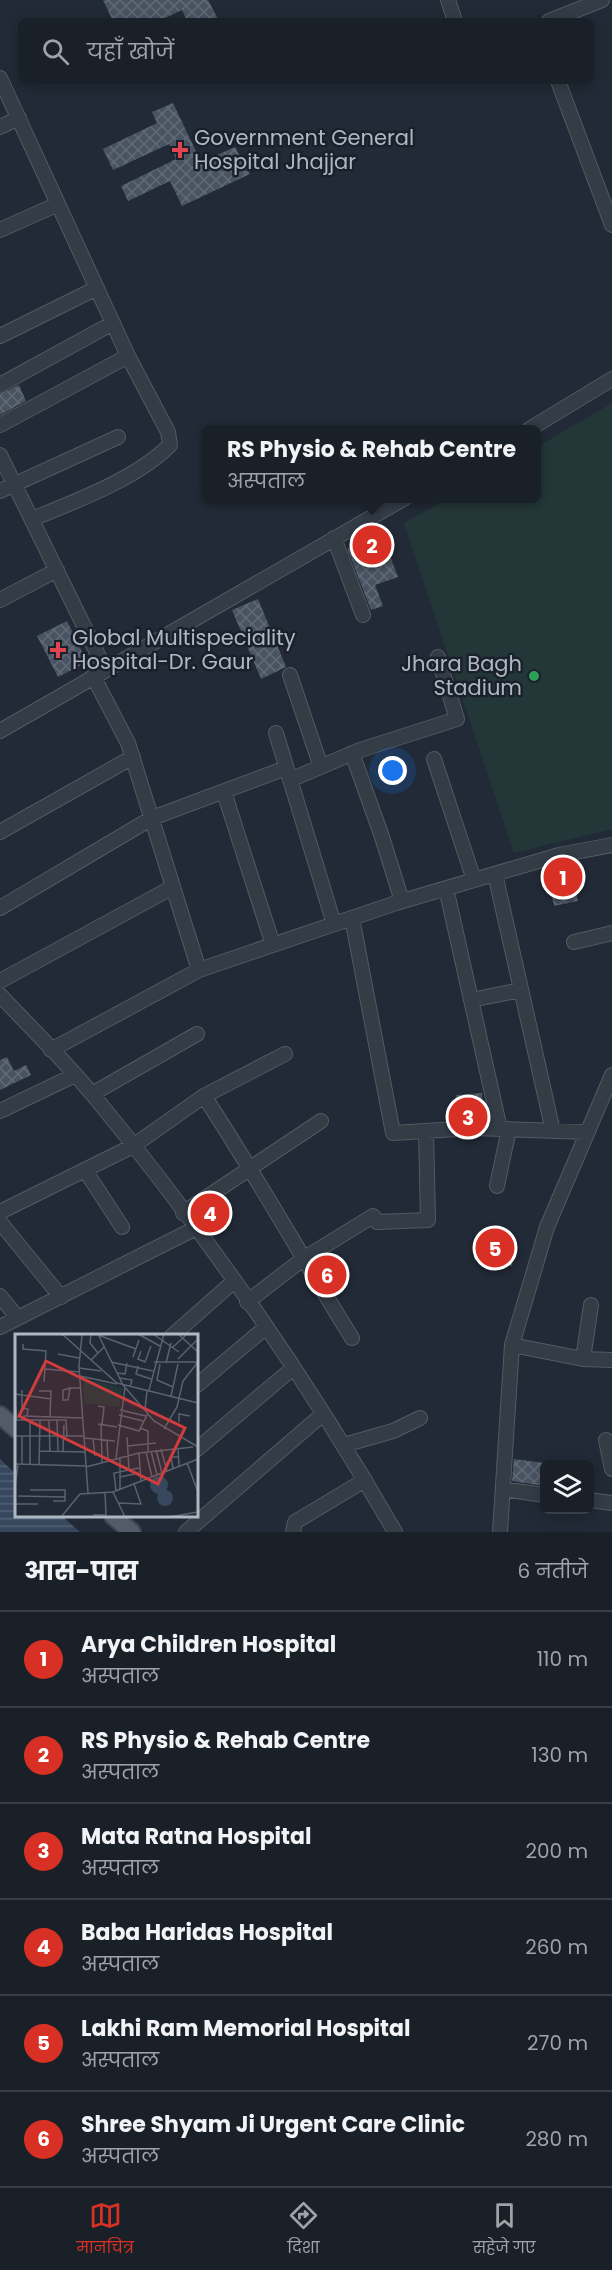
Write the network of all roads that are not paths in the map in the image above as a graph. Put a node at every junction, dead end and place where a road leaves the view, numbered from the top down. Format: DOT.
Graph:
graph roads {
  1 [pos="447,0"];
  2 [pos="602,0"];
  3 [pos="454,18"];
  4 [pos="557,18"];
  5 [pos="0,78"];
  6 [pos="559,84"];
  7 [pos="19,118"];
  8 [pos="0,127"];
  9 [pos="58,204"];
  10 [pos="612,225"];
  11 [pos="0,230"];
  12 [pos="97,288"];
  13 [pos="113,323"];
  14 [pos="0,336"];
  15 [pos="128,356"];
  16 [pos="612,379"];
  17 [pos="0,385"];
  18 [pos="0,425"];
  19 [pos="535,425"];
  20 [pos="118,437"];
  21 [pos="0,455"];
  22 [pos="15,484"];
  23 [pos="0,491"];
  24 [pos="396,503"];
  25 [pos="32,519"];
  26 [pos="334,538"];
  27 [pos="57,570"];
  28 [pos="0,600"];
  29 [pos="363,615"];
  30 [pos="438,657"];
  31 [pos="99,673"];
  32 [pos="290,675"];
  33 [pos="0,730"];
  34 [pos="276,733"];
  35 [pos="352,753"];
  36 [pos="133,756"];
  37 [pos="434,759"];
  38 [pos="321,767"];
  39 [pos="288,774"];
  40 [pos="224,792"];
  41 [pos="152,818"];
  42 [pos="0,832"];
  43 [pos="612,845"];
  44 [pos="495,874"];
  45 [pos="474,880"];
  46 [pos="173,887"];
  47 [pos="446,888"];
  48 [pos="0,892"];
  49 [pos="402,901"];
  50 [pos="4,906"];
  51 [pos="352,918"];
  52 [pos="334,924"];
  53 [pos="612,933"];
  54 [pos="574,942"];
  55 [pos="273,945"];
  56 [pos="199,970"];
  57 [pos="0,981"];
  58 [pos="521,990"];
  59 [pos="0,995"];
  60 [pos="471,1000"];
  61 [pos="197,1034"];
  62 [pos="51,1050"];
  63 [pos="285,1054"];
  64 [pos="75,1075"];
  65 [pos="612,1075"];
  66 [pos="92,1094"];
  67 [pos="204,1096"];
  68 [pos="607,1098"];
  69 [pos="0,1111"];
  70 [pos="321,1121"];
  71 [pos="505,1129"];
  72 [pos="426,1131"];
  73 [pos="553,1131"];
  74 [pos="588,1132"];
  75 [pos="133,1146"];
  76 [pos="252,1168"];
  77 [pos="85,1170"];
  78 [pos="496,1186"];
  79 [pos="0,1212"];
  80 [pos="183,1213"];
  81 [pos="0,1222"];
  82 [pos="122,1227"];
  83 [pos="196,1228"];
  84 [pos="303,1259"];
  85 [pos="233,1282"];
  86 [pos="0,1296"];
  87 [pos="61,1297"];
  88 [pos="247,1302"];
  89 [pos="591,1305"];
  90 [pos="18,1318"];
  91 [pos="0,1327"];
  92 [pos="265,1328"];
  93 [pos="173,1334"];
  94 [pos="352,1338"];
  95 [pos="512,1345"];
  96 [pos="583,1359"];
  97 [pos="612,1360"];
  98 [pos="293,1368"];
  99 [pos="198,1384"];
  100 [pos="0,1414"];
  101 [pos="323,1414"];
  102 [pos="420,1418"];
  103 [pos="15,1428"];
  104 [pos="606,1440"];
  105 [pos="344,1445"];
  106 [pos="198,1448"];
  107 [pos="612,1469"];
  108 [pos="365,1480"];
  109 [pos="503,1489"];
  110 [pos="540,1494"];
  111 [pos="594,1501"];
  112 [pos="612,1503"];
  113 [pos="117,1517"];
  114 [pos="132,1532"];
  115 [pos="186,1532"];
  116 [pos="293,1532"];
  117 [pos="395,1532"];
  118 [pos="500,1532"];
  1 -- 3 [label="street"];
  2 -- 4 [label="street"];
  5 -- 7 [label="street"];
  6 -- 10 [label="street"];
  7 -- 8 [label="street"];
  7 -- 9 [label="street"];
  9 -- 11 [label="street"];
  9 -- 12 [label="street"];
  12 -- 13 [label="street"];
  12 -- 14 [label="street"];
  13 -- 15 [label="street"];
  13 -- 17 [label="street"];
  15 -- 18 [label="street"];
  15 -- 25 [label="street"];
  16 -- 19 [label="street"];
  20 -- 22 [label="street"];
  21 -- 22 [label="street"];
  22 -- 23 [label="street"];
  22 -- 25 [label="street"];
  24 -- 26 [label="street"];
  25 -- 27 [label="street"];
  26 -- 29 [label="street"];
  26 -- 31 [label="street"];
  27 -- 28 [label="street"];
  27 -- 31 [label="street"];
  30 -- 35 [label="street"];
  31 -- 33 [label="street"];
  31 -- 36 [label="street"];
  32 -- 38 [label="street"];
  34 -- 39 [label="street"];
  35 -- 38 [label="street"];
  35 -- 49 [label="street"];
  36 -- 41 [label="street"];
  36 -- 42 [label="street"];
  37 -- 45 [label="street"];
  38 -- 39 [label="street"];
  39 -- 40 [label="street"];
  39 -- 52 [label="street"];
  40 -- 41 [label="street"];
  40 -- 55 [label="street"];
  41 -- 46 [label="street"];
  41 -- 50 [label="street"];
  43 -- 44 [label="street"];
  44 -- 45 [label="street"];
  44 -- 58 [label="street"];
  45 -- 47 [label="street"];
  46 -- 56 [label="street"];
  46 -- 57 [label="street"];
  47 -- 49 [label="street"];
  47 -- 60 [label="street"];
  48 -- 50 [label="street"];
  49 -- 51 [label="street"];
  51 -- 52 [label="street"];
  51 -- 72 [label="street"];
  52 -- 55 [label="street"];
  53 -- 54 [label="street"];
  55 -- 56 [label="street"];
  56 -- 62 [label="street"];
  58 -- 60 [label="street"];
  58 -- 73 [label="street"];
  59 -- 62 [label="street"];
  60 -- 71 [label="street"];
  61 -- 66 [label="street"];
  62 -- 64 [label="street"];
  63 -- 67 [label="street"];
  64 -- 66 [label="street"];
  64 -- 69 [label="street"];
  65 -- 68 [label="street"];
  66 -- 75 [label="street"];
  67 -- 75 [label="street"];
  67 -- 76 [label="street"];
  68 -- 74 [label="street"];
  70 -- 76 [label="street"];
  71 -- 72 [label="street"];
  71 -- 73 [label="street"];
  71 -- 78 [label="street"];
  72 -- 84 [label="street"];
  73 -- 74 [label="street"];
  74 -- 95 [label="street"];
  75 -- 77 [label="street"];
  75 -- 80 [label="street"];
  76 -- 80 [label="street"];
  76 -- 84 [label="street"];
  77 -- 79 [label="street"];
  77 -- 82 [label="street"];
  80 -- 83 [label="street"];
  81 -- 87 [label="street"];
  83 -- 85 [label="street"];
  83 -- 87 [label="street"];
  84 -- 88 [label="street"];
  84 -- 94 [label="street"];
  85 -- 88 [label="street"];
  85 -- 93 [label="street"];
  86 -- 90 [label="street"];
  87 -- 90 [label="street"];
  88 -- 92 [label="street"];
  89 -- 96 [label="street"];
  90 -- 91 [label="street"];
  92 -- 98 [label="street"];
  92 -- 99 [label="street"];
  95 -- 96 [label="street"];
  95 -- 109 [label="street"];
  96 -- 97 [label="street"];
  98 -- 101 [label="street"];
  98 -- 106 [label="street"];
  100 -- 103 [label="main road"];
  101 -- 105 [label="street"];
  101 -- 115 [label="street"];
  102 -- 105 [label="street"];
  104 -- 107 [label="street"];
  105 -- 108 [label="street"];
  108 -- 116 [label="street"];
  108 -- 117 [label="street"];
  109 -- 110 [label="street"];
  109 -- 118 [label="street"];
  111 -- 112 [label="street"];
  113 -- 114 [label="main road"];
}
